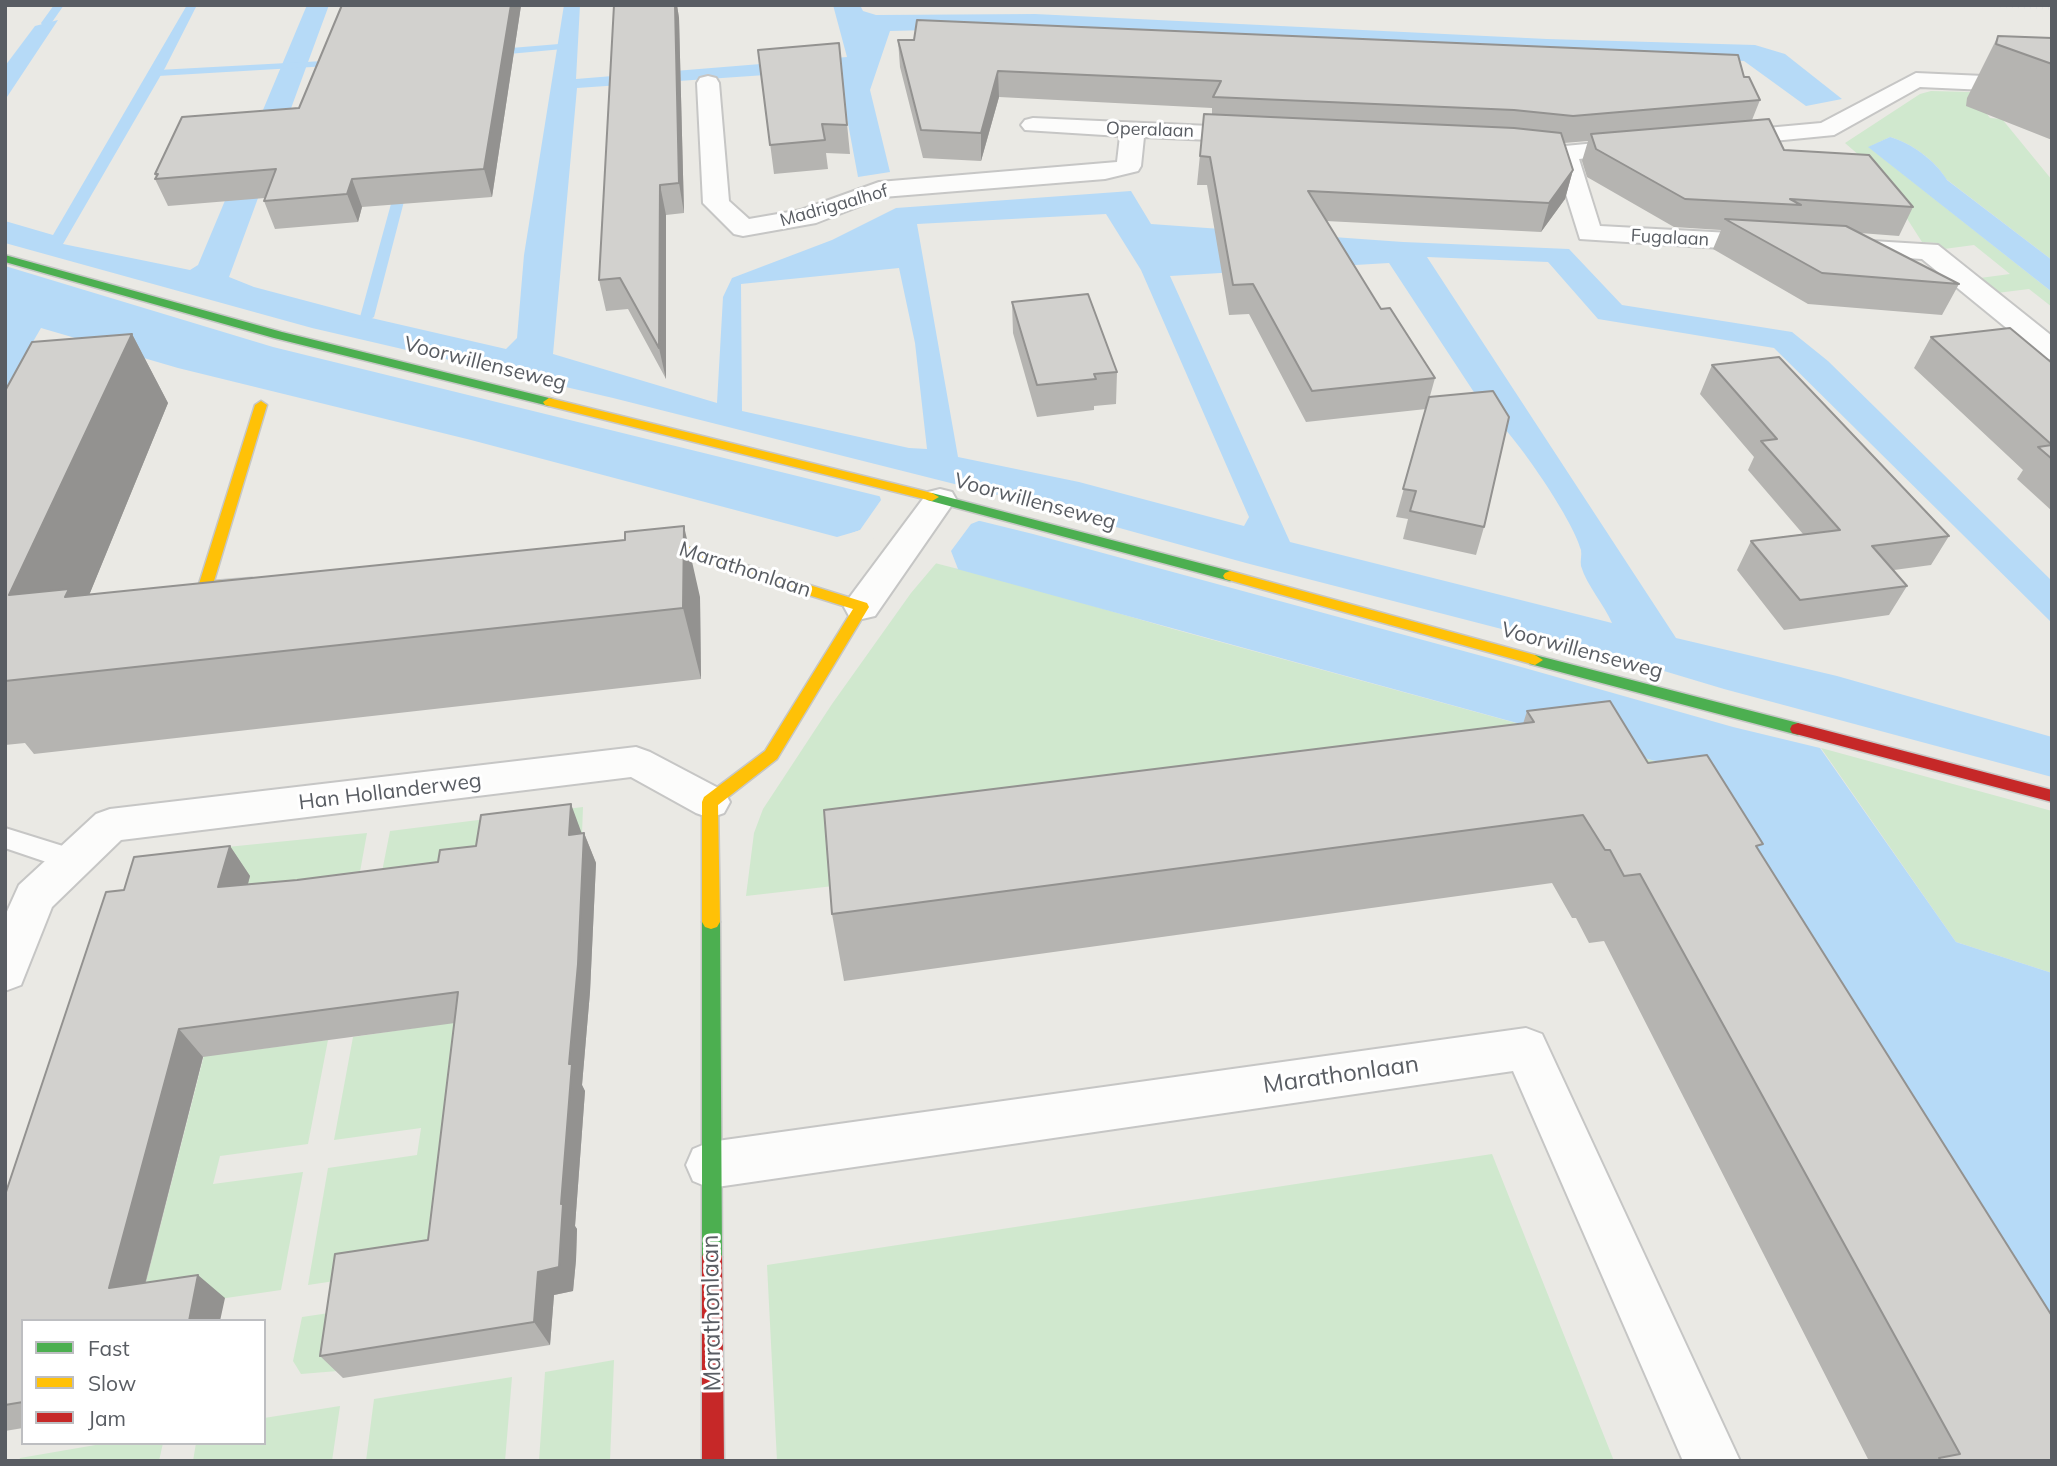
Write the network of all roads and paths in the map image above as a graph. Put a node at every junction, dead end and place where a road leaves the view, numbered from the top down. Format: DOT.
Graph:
graph roads {
  1 [pos="708,83"];
  2 [pos="2052,86"];
  3 [pos="1033,125"];
  4 [pos="1133,130"];
  5 [pos="1281,136"];
  6 [pos="1697,141"];
  7 [pos="1657,145"];
  8 [pos="1493,146"];
  9 [pos="1565,153"];
  10 [pos="1793,244"];
  11 [pos="1820,246"];
  12 [pos="5,258"];
  13 [pos="2052,351"];
  14 [pos="261,405"];
  15 [pos="938,502"];
  16 [pos="625,549"];
  17 [pos="273,581"];
  18 [pos="862,607"];
  19 [pos="2052,796"];
  20 [pos="710,802"];
  21 [pos="5,838"];
  22 [pos="73,860"];
  23 [pos="5,972"];
  24 [pos="710,1165"];
  25 [pos="713,1461"];
  26 [pos="1712,1461"];
  1 -- 4 [label="street, Madrigaalhof"];
  2 -- 6 [label="street"];
  3 -- 4 [label="street, Operalaan"];
  4 -- 5 [label="street, Operalaan"];
  7 -- 9 [label="street"];
  8 -- 9 [label="street"];
  9 -- 10 [label="street, Fugalaan"];
  11 -- 13 [label="street"];
  12 -- 15 [label="street, Voorwillenseweg"];
  14 -- 17 [label="street"];
  15 -- 18 [label="street"];
  15 -- 19 [label="street, Voorwillenseweg"];
  16 -- 18 [label="street, Marathonlaan"];
  18 -- 20 [label="street"];
  20 -- 22 [label="street, Han Hollanderweg"];
  20 -- 24 [label="street, Marathonlaan"];
  21 -- 22 [label="lane"];
  22 -- 23 [label="street, Han Hollanderweg"];
  24 -- 25 [label="street, Marathonlaan"];
  24 -- 26 [label="street, Marathonlaan"];
}
